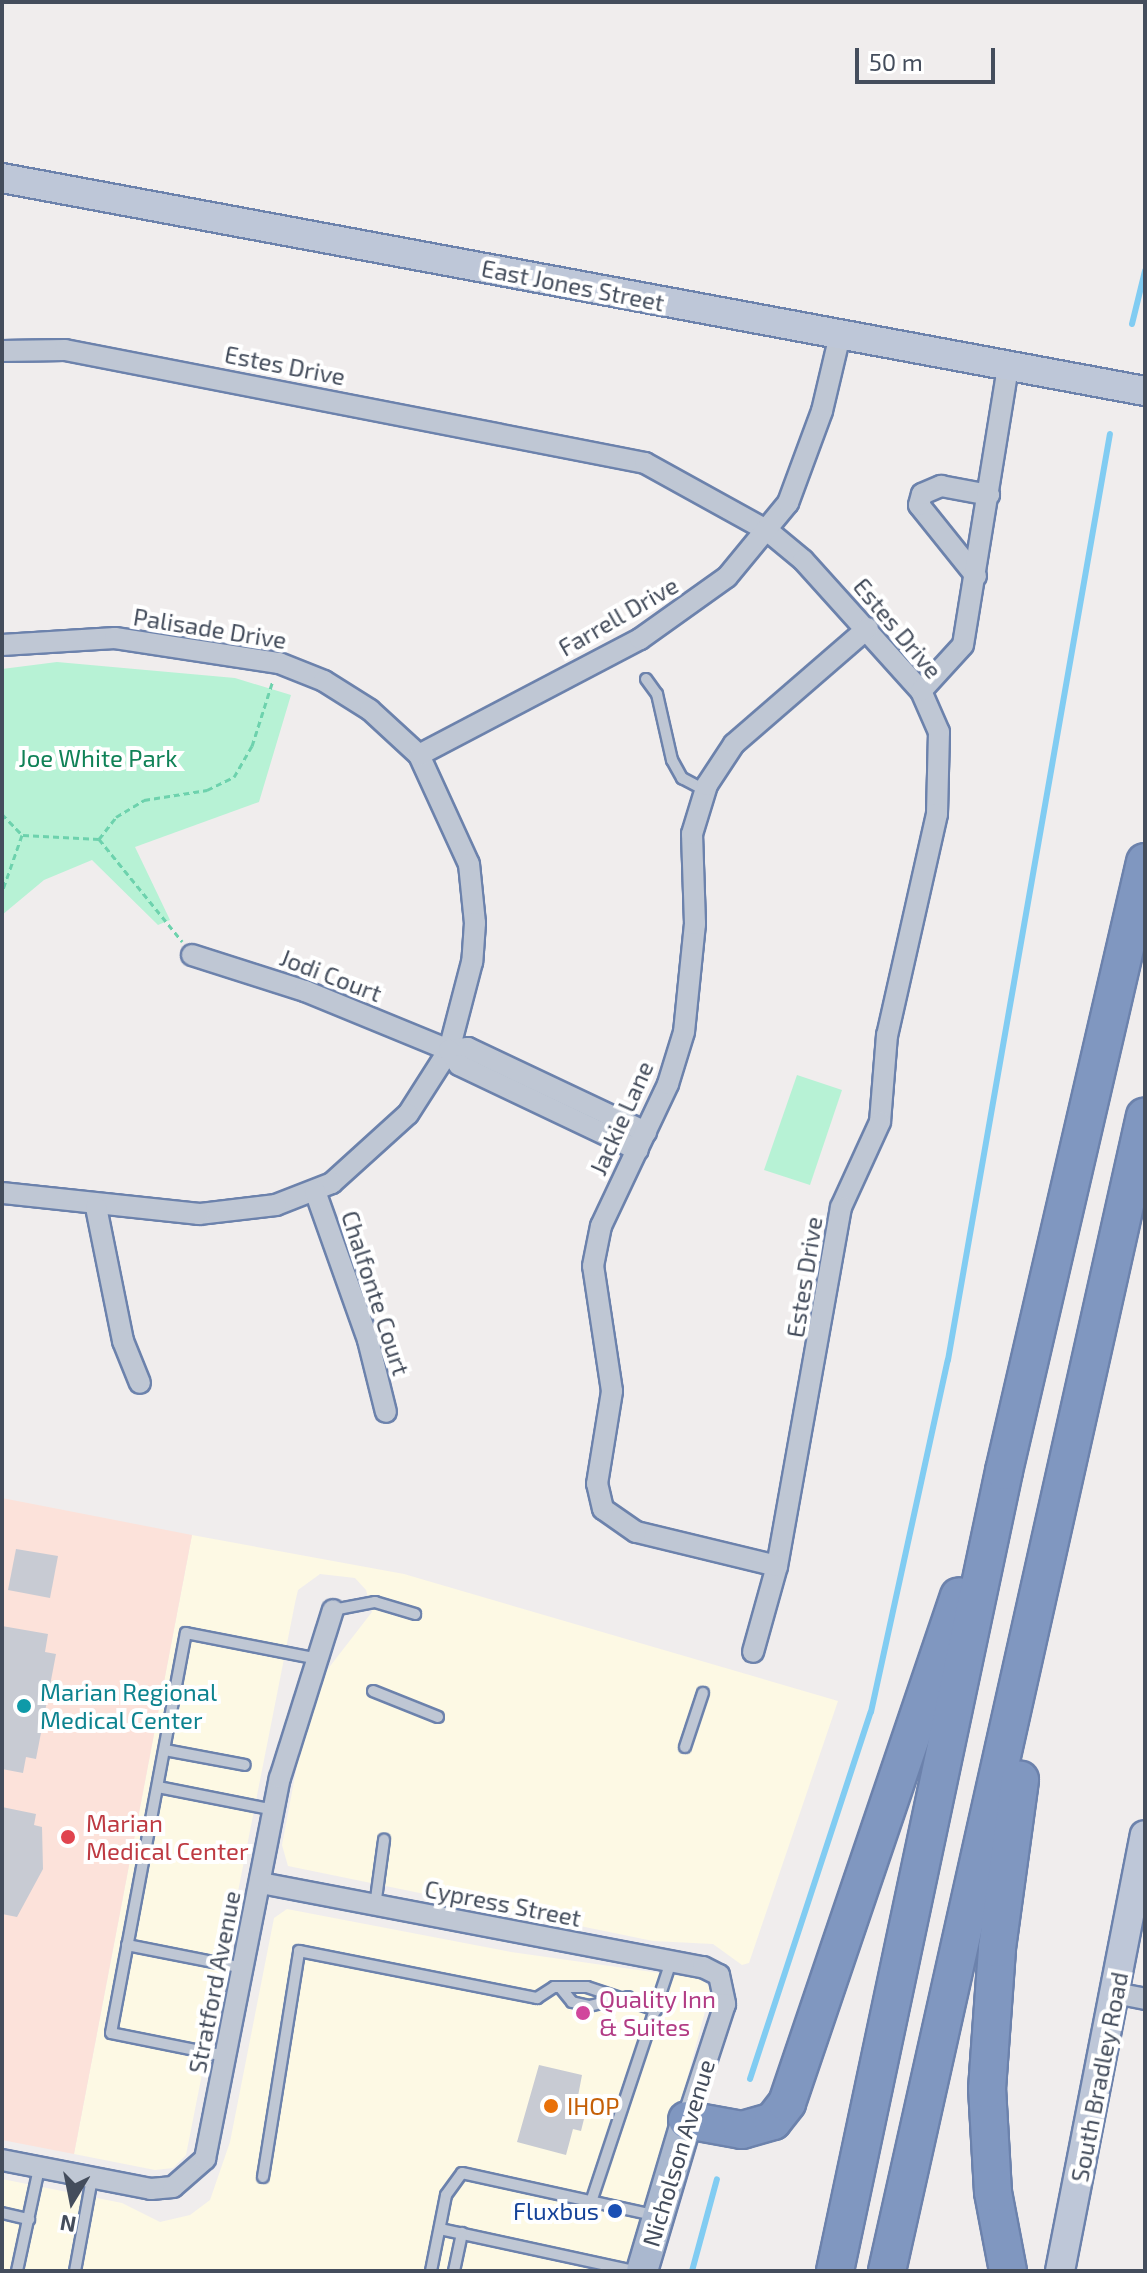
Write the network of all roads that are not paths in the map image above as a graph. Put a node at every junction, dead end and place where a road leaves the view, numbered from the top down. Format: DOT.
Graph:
graph roads {
  1 [pos="2,178"];
  2 [pos="840,335"];
  3 [pos="2,351"];
  4 [pos="1008,367"];
  5 [pos="1145,391"];
  6 [pos="989,495"];
  7 [pos="768,531"];
  8 [pos="976,576"];
  9 [pos="868,628"];
  10 [pos="2,645"];
  11 [pos="646,679"];
  12 [pos="921,691"];
  13 [pos="419,755"];
  14 [pos="705,790"];
  15 [pos="1145,862"];
  16 [pos="192,955"];
  17 [pos="449,1050"];
  18 [pos="1145,1116"];
  19 [pos="642,1141"];
  20 [pos="315,1191"];
  21 [pos="2,1193"];
  22 [pos="96,1207"];
  23 [pos="140,1383"];
  24 [pos="386,1412"];
  25 [pos="1004,1471"];
  26 [pos="1055,1532"];
  27 [pos="777,1566"];
  28 [pos="333,1610"];
  29 [pos="415,1614"];
  30 [pos="753,1652"];
  31 [pos="314,1658"];
  32 [pos="373,1691"];
  33 [pos="703,1693"];
  34 [pos="438,1717"];
  35 [pos="685,1747"];
  36 [pos="165,1750"];
  37 [pos="245,1765"];
  38 [pos="158,1787"];
  39 [pos="274,1810"];
  40 [pos="1145,1835"];
  41 [pos="384,1840"];
  42 [pos="261,1883"];
  43 [pos="375,1906"];
  44 [pos="127,1945"];
  45 [pos="671,1961"];
  46 [pos="243,1968"];
  47 [pos="560,1987"];
  48 [pos="726,1989"];
  49 [pos="1115,1993"];
  50 [pos="628,1997"];
  51 [pos="1145,1999"];
  52 [pos="656,2010"];
  53 [pos="225,2056"];
  54 [pos="687,2120"];
  55 [pos="2,2160"];
  56 [pos="39,2168"];
  57 [pos="263,2177"];
  58 [pos="92,2178"];
  59 [pos="592,2199"];
  60 [pos="2,2213"];
  61 [pos="659,2217"];
  62 [pos="29,2219"];
  63 [pos="440,2229"];
  64 [pos="462,2233"];
  65 [pos="17,2271"];
  66 [pos="75,2271"];
  67 [pos="431,2271"];
  68 [pos="454,2271"];
  69 [pos="634,2271"];
  70 [pos="642,2271"];
  71 [pos="835,2271"];
  72 [pos="887,2271"];
  73 [pos="1008,2271"];
  74 [pos="1060,2271"];
  1 -- 2 [label="street, East Jones Street"];
  2 -- 4 [label="street, East Jones Street"];
  2 -- 7 [label="street, Farrell Drive"];
  3 -- 7 [label="street, Estes Drive"];
  4 -- 5 [label="street, East Jones Street"];
  4 -- 6 [label="street"];
  6 -- 8 [label="street"];
  6 -- 8 [label="street"];
  7 -- 9 [label="street, Estes Drive"];
  7 -- 13 [label="street, Farrell Drive"];
  8 -- 12 [label="street"];
  9 -- 12 [label="street, Estes Drive"];
  9 -- 14 [label="street, Jackie Lane"];
  10 -- 13 [label="street, Palisade Drive"];
  11 -- 14 [label="lane"];
  12 -- 27 [label="street, Estes Drive"];
  13 -- 17 [label="street, Palisade Drive"];
  14 -- 19 [label="street, Jackie Lane"];
  15 -- 25 [label="highway"];
  16 -- 17 [label="street, Jodi Court"];
  17 -- 19 [label="street, Jodi Court"];
  17 -- 20 [label="street, Palisade Drive"];
  18 -- 26 [label="highway"];
  19 -- 27 [label="street, Jackie Lane"];
  20 -- 22 [label="street, Palisade Drive"];
  20 -- 24 [label="street, Chalfonte Court"];
  21 -- 22 [label="street, Palisade Drive"];
  22 -- 23 [label="street"];
  25 -- 54 [label="highway"];
  25 -- 71 [label="highway"];
  26 -- 72 [label="highway"];
  26 -- 73 [label="highway"];
  27 -- 30 [label="street, Estes Drive"];
  28 -- 29 [label="lane"];
  28 -- 31 [label="street, Stratford Avenue"];
  31 -- 36 [label="lane"];
  31 -- 39 [label="street, Stratford Avenue"];
  32 -- 34 [label="lane"];
  33 -- 35 [label="lane"];
  36 -- 37 [label="lane"];
  36 -- 38 [label="lane"];
  38 -- 39 [label="lane"];
  38 -- 44 [label="lane"];
  39 -- 42 [label="street, Stratford Avenue"];
  40 -- 49 [label="street, South Bradley Road"];
  41 -- 43 [label="lane"];
  42 -- 43 [label="street, Cypress Street"];
  42 -- 46 [label="street, Stratford Avenue"];
  43 -- 45 [label="street, Cypress Street"];
  44 -- 46 [label="lane"];
  44 -- 53 [label="lane"];
  45 -- 48 [label="street, Cypress Street"];
  45 -- 52 [label="lane"];
  46 -- 53 [label="street, Stratford Avenue"];
  47 -- 50 [label="lane"];
  47 -- 50 [label="lane"];
  47 -- 57 [label="lane"];
  48 -- 54 [label="street, Nicholson Avenue"];
  49 -- 51 [label="street"];
  49 -- 74 [label="street, South Bradley Road"];
  50 -- 52 [label="lane"];
  52 -- 59 [label="lane"];
  53 -- 58 [label="street, Stratford Avenue"];
  54 -- 61 [label="main road, Nicholson Avenue"];
  55 -- 56 [label="street"];
  56 -- 58 [label="street"];
  56 -- 62 [label="lane"];
  58 -- 66 [label="lane"];
  59 -- 61 [label="lane"];
  59 -- 63 [label="lane"];
  60 -- 62 [label="lane"];
  61 -- 70 [label="main road, Nicholson Avenue"];
  62 -- 65 [label="lane"];
  63 -- 64 [label="lane"];
  63 -- 67 [label="lane"];
  64 -- 68 [label="lane"];
  64 -- 69 [label="lane"];
}
